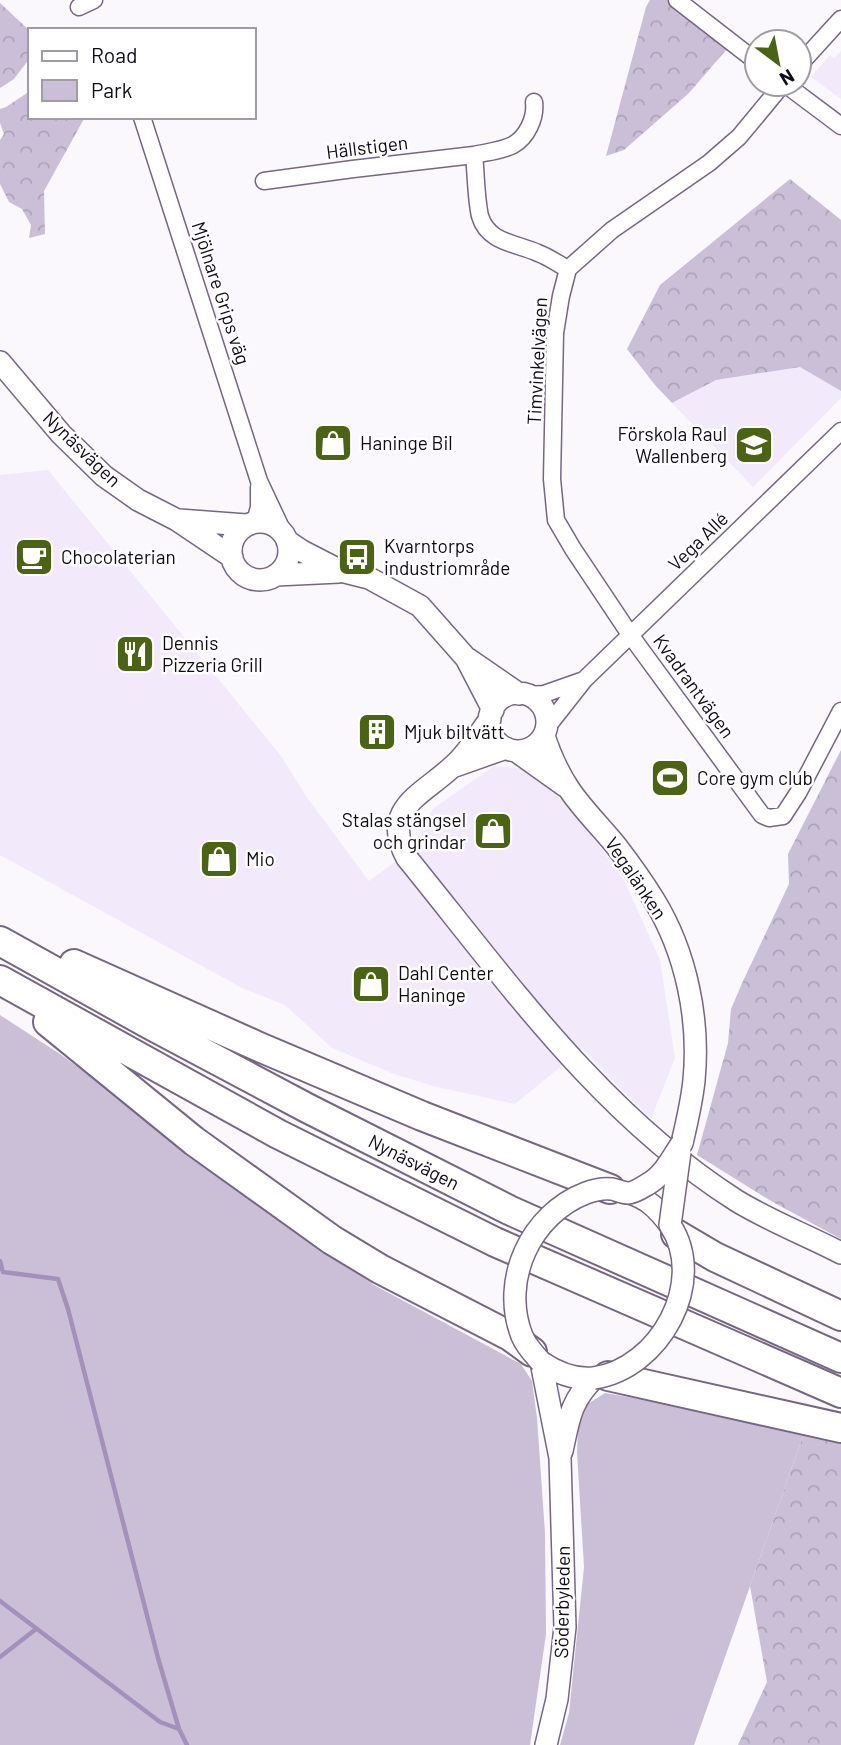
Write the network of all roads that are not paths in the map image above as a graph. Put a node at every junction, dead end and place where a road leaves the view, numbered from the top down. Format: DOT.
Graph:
graph roads {
  1 [pos="677,0"];
  2 [pos="841,19"];
  3 [pos="813,50"];
  4 [pos="743,51"];
  5 [pos="772,98"];
  6 [pos="803,98"];
  7 [pos="534,102"];
  8 [pos="143,119"];
  9 [pos="841,126"];
  10 [pos="474,155"];
  11 [pos="264,181"];
  12 [pos="568,269"];
  13 [pos="0,362"];
  14 [pos="841,430"];
  15 [pos="259,481"];
  16 [pos="177,520"];
  17 [pos="250,524"];
  18 [pos="285,537"];
  19 [pos="232,556"];
  20 [pos="341,572"];
  21 [pos="276,575"];
  22 [pos="631,636"];
  23 [pos="466,658"];
  24 [pos="584,680"];
  25 [pos="523,695"];
  26 [pos="841,710"];
  27 [pos="491,715"];
  28 [pos="545,732"];
  29 [pos="511,750"];
  30 [pos="454,766"];
  31 [pos="569,789"];
  32 [pos="0,931"];
  33 [pos="0,941"];
  34 [pos="0,981"];
  35 [pos="682,1143"];
  36 [pos="620,1191"];
  37 [pos="673,1229"];
  38 [pos="841,1253"];
  39 [pos="841,1316"];
  40 [pos="536,1357"];
  41 [pos="841,1358"];
  42 [pos="601,1377"];
  43 [pos="841,1393"];
  44 [pos="841,1427"];
  45 [pos="560,1458"];
  46 [pos="547,1745"];
  1 -- 4 [label="street"];
  2 -- 3 [label="street"];
  5 -- 12 [label="street"];
  6 -- 9 [label="street"];
  7 -- 10 [label="street, Hällstigen"];
  8 -- 15 [label="street, Mjölnare Grips väg"];
  10 -- 11 [label="street, Hällstigen"];
  10 -- 12 [label="street"];
  12 -- 22 [label="street, Timvinkelvägen"];
  13 -- 16 [label="street, Nynäsvägen"];
  14 -- 22 [label="street, Vega Allé"];
  15 -- 17 [label="street, Mjölnare Grips väg"];
  15 -- 18 [label="street, Mjölnare Grips väg"];
  16 -- 17 [label="street, Nynäsvägen"];
  16 -- 19 [label="street, Nynäsvägen"];
  17 -- 18 [label="street"];
  17 -- 19 [label="street"];
  18 -- 20 [label="street"];
  18 -- 21 [label="street"];
  19 -- 21 [label="street"];
  20 -- 21 [label="street"];
  20 -- 23 [label="street"];
  22 -- 24 [label="street, Vega Allé"];
  22 -- 26 [label="street, Kvadrantvägen"];
  23 -- 25 [label="street"];
  23 -- 27 [label="street"];
  24 -- 25 [label="street, Vega Allé"];
  24 -- 28 [label="street, Vega Allé"];
  25 -- 27 [label="street"];
  25 -- 28 [label="street"];
  27 -- 29 [label="street"];
  27 -- 30 [label="street"];
  28 -- 29 [label="street"];
  28 -- 31 [label="street, Vegalänken"];
  29 -- 30 [label="street"];
  29 -- 31 [label="street, Vegalänken"];
  30 -- 38 [label="street"];
  31 -- 35 [label="street, Vegalänken"];
  32 -- 36 [label="highway"];
  33 -- 41 [label="highway, Nynäsvägen"];
  34 -- 40 [label="highway"];
  34 -- 43 [label="highway, Nynäsvägen"];
  35 -- 36 [label="street, Vegalänken, bridge"];
  35 -- 37 [label="street, Vegalänken, bridge"];
  36 -- 37 [label="street"];
  36 -- 40 [label="street, bridge"];
  37 -- 39 [label="highway"];
  37 -- 42 [label="street, bridge"];
  40 -- 42 [label="street"];
  40 -- 45 [label="street, Söderbyleden"];
  42 -- 44 [label="highway"];
  42 -- 45 [label="street, Söderbyleden"];
  45 -- 46 [label="street, Söderbyleden"];
}
